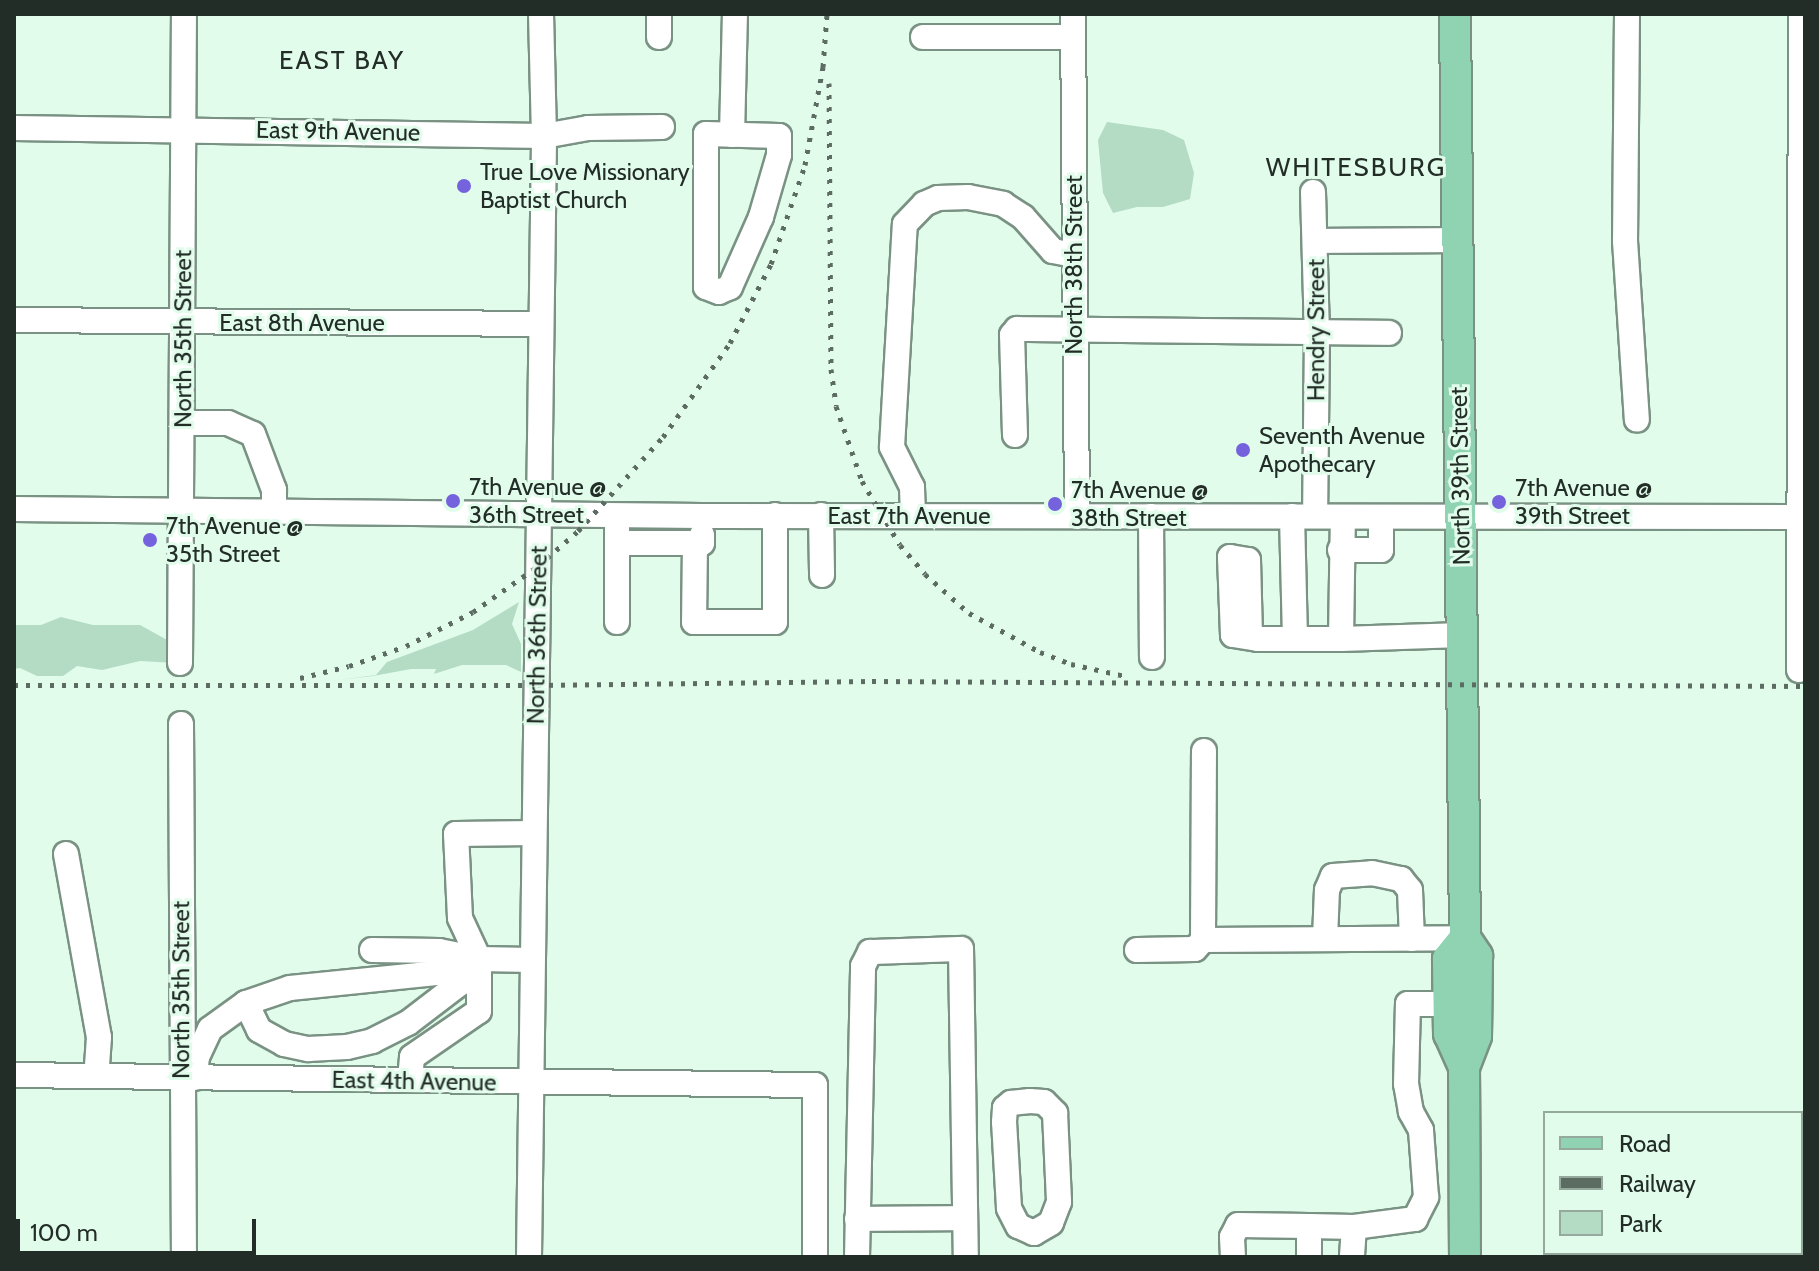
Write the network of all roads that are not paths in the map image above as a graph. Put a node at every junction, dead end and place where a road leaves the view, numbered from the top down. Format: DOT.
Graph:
graph roads {
  1 [pos="184,14"];
  2 [pos="541,14"];
  3 [pos="735,14"];
  4 [pos="1455,14"];
  5 [pos="1627,14"];
  6 [pos="1801,14"];
  7 [pos="1073,26"];
  8 [pos="923,37"];
  9 [pos="662,127"];
  10 [pos="14,128"];
  11 [pos="184,128"];
  12 [pos="732,135"];
  13 [pos="544,136"];
  14 [pos="1313,192"];
  15 [pos="1457,240"];
  16 [pos="1316,241"];
  17 [pos="1074,255"];
  18 [pos="14,320"];
  19 [pos="1802,320"];
  20 [pos="183,322"];
  21 [pos="541,324"];
  22 [pos="1074,327"];
  23 [pos="1317,333"];
  24 [pos="1389,333"];
  25 [pos="1802,374"];
  26 [pos="1637,420"];
  27 [pos="182,423"];
  28 [pos="1015,435"];
  29 [pos="1802,465"];
  30 [pos="14,509"];
  31 [pos="182,510"];
  32 [pos="274,510"];
  33 [pos="539,514"];
  34 [pos="616,515"];
  35 [pos="775,515"];
  36 [pos="821,515"];
  37 [pos="702,516"];
  38 [pos="913,516"];
  39 [pos="1077,516"];
  40 [pos="1151,516"];
  41 [pos="1304,516"];
  42 [pos="1343,517"];
  43 [pos="1381,517"];
  44 [pos="1460,517"];
  45 [pos="1802,517"];
  46 [pos="617,543"];
  47 [pos="695,543"];
  48 [pos="1340,550"];
  49 [pos="822,575"];
  50 [pos="617,622"];
  51 [pos="1462,635"];
  52 [pos="1250,636"];
  53 [pos="1295,639"];
  54 [pos="1341,639"];
  55 [pos="1152,657"];
  56 [pos="180,663"];
  57 [pos="1799,670"];
  58 [pos="181,724"];
  59 [pos="1204,751"];
  60 [pos="533,833"];
  61 [pos="66,854"];
  62 [pos="1465,938"];
  63 [pos="1325,939"];
  64 [pos="1412,939"];
  65 [pos="1203,940"];
  66 [pos="372,950"];
  67 [pos="1137,950"];
  68 [pos="479,959"];
  69 [pos="532,960"];
  70 [pos="246,1003"];
  71 [pos="1448,1004"];
  72 [pos="1464,1067"];
  73 [pos="14,1075"];
  74 [pos="96,1076"];
  75 [pos="188,1078"];
  76 [pos="410,1080"];
  77 [pos="531,1082"];
  78 [pos="965,1218"];
  79 [pos="857,1219"];
  80 [pos="1309,1226"];
  81 [pos="1354,1227"];
  82 [pos="1034,1245"];
  83 [pos="184,1257"];
  84 [pos="529,1257"];
  85 [pos="815,1257"];
  86 [pos="857,1257"];
  87 [pos="966,1257"];
  88 [pos="1233,1257"];
  89 [pos="1309,1257"];
  90 [pos="1352,1257"];
  91 [pos="1465,1257"];
  1 -- 11 [label="street, North 35th Street"];
  2 -- 13 [label="street, North 36th Street"];
  3 -- 12 [label="street"];
  4 -- 15 [label="main road, North 39th Street"];
  5 -- 26 [label="street"];
  6 -- 19 [label="street"];
  7 -- 8 [label="street"];
  7 -- 17 [label="street, North 38th Street"];
  9 -- 13 [label="street, East 9th Avenue"];
  10 -- 11 [label="street, East 9th Avenue"];
  11 -- 13 [label="street, East 9th Avenue"];
  11 -- 20 [label="street, North 35th Street"];
  12 -- 12 [label="street"];
  13 -- 21 [label="street, North 36th Street"];
  14 -- 16 [label="street, Hendry Street"];
  15 -- 16 [label="street"];
  15 -- 44 [label="main road, North 39th Street"];
  16 -- 23 [label="street, Hendry Street"];
  17 -- 22 [label="street, North 38th Street"];
  17 -- 38 [label="street"];
  18 -- 20 [label="street, East 8th Avenue"];
  19 -- 25 [label="street"];
  20 -- 21 [label="street, East 8th Avenue"];
  20 -- 27 [label="street, North 35th Street"];
  21 -- 33 [label="street, North 36th Street"];
  22 -- 23 [label="street"];
  22 -- 28 [label="street"];
  22 -- 39 [label="street, North 38th Street"];
  23 -- 24 [label="street"];
  23 -- 41 [label="street, Hendry Street"];
  25 -- 29 [label="street"];
  27 -- 31 [label="street, North 35th Street"];
  27 -- 32 [label="street"];
  29 -- 45 [label="street"];
  30 -- 31 [label="street, East 7th Avenue"];
  31 -- 32 [label="street, East 7th Avenue"];
  31 -- 56 [label="street, North 35th Street"];
  32 -- 33 [label="street, East 7th Avenue"];
  33 -- 34 [label="street, East 7th Avenue"];
  33 -- 60 [label="street, North 36th Street"];
  34 -- 37 [label="street, East 7th Avenue"];
  34 -- 46 [label="street"];
  35 -- 36 [label="street, East 7th Avenue"];
  35 -- 37 [label="street, East 7th Avenue"];
  35 -- 47 [label="street"];
  36 -- 38 [label="street, East 7th Avenue"];
  36 -- 49 [label="street"];
  37 -- 47 [label="street"];
  38 -- 39 [label="street, East 7th Avenue"];
  39 -- 40 [label="street, East 7th Avenue"];
  40 -- 41 [label="street, East 7th Avenue"];
  40 -- 55 [label="street"];
  41 -- 42 [label="street, East 7th Avenue"];
  41 -- 53 [label="street, Hendry Street"];
  42 -- 43 [label="street, East 7th Avenue"];
  42 -- 48 [label="street"];
  43 -- 44 [label="street, East 7th Avenue"];
  43 -- 48 [label="street"];
  44 -- 45 [label="street, East 7th Avenue"];
  44 -- 51 [label="main road, North 39th Street"];
  45 -- 57 [label="street"];
  46 -- 47 [label="street"];
  46 -- 50 [label="street"];
  48 -- 54 [label="street"];
  51 -- 54 [label="street"];
  51 -- 62 [label="main road, North 39th Street"];
  52 -- 53 [label="street"];
  53 -- 54 [label="street"];
  58 -- 75 [label="street, North 35th Street"];
  59 -- 65 [label="street"];
  60 -- 68 [label="street"];
  60 -- 69 [label="street, North 36th Street"];
  61 -- 74 [label="street"];
  62 -- 64 [label="street"];
  62 -- 71 [label="main road, North 39th Street"];
  62 -- 72 [label="main road, North 39th Street"];
  63 -- 64 [label="street"];
  63 -- 64 [label="street"];
  63 -- 65 [label="street"];
  65 -- 67 [label="street"];
  66 -- 68 [label="street"];
  68 -- 69 [label="street"];
  68 -- 70 [label="street"];
  68 -- 70 [label="street"];
  68 -- 76 [label="street"];
  69 -- 77 [label="street, North 36th Street"];
  70 -- 75 [label="street"];
  71 -- 72 [label="main road, North 39th Street"];
  71 -- 81 [label="street"];
  72 -- 91 [label="main road, North 39th Street"];
  73 -- 74 [label="street, East 4th Avenue"];
  74 -- 75 [label="street, East 4th Avenue"];
  75 -- 76 [label="street, East 4th Avenue"];
  75 -- 83 [label="street, North 35th Street"];
  76 -- 77 [label="street, East 4th Avenue"];
  77 -- 84 [label="street, North 36th Street"];
  77 -- 85 [label="street, East 4th Avenue"];
  78 -- 79 [label="street"];
  78 -- 79 [label="street"];
  78 -- 87 [label="street"];
  79 -- 86 [label="street"];
  80 -- 81 [label="street"];
  80 -- 88 [label="street"];
  80 -- 89 [label="street"];
  81 -- 90 [label="street"];
  82 -- 82 [label="street"];
}
